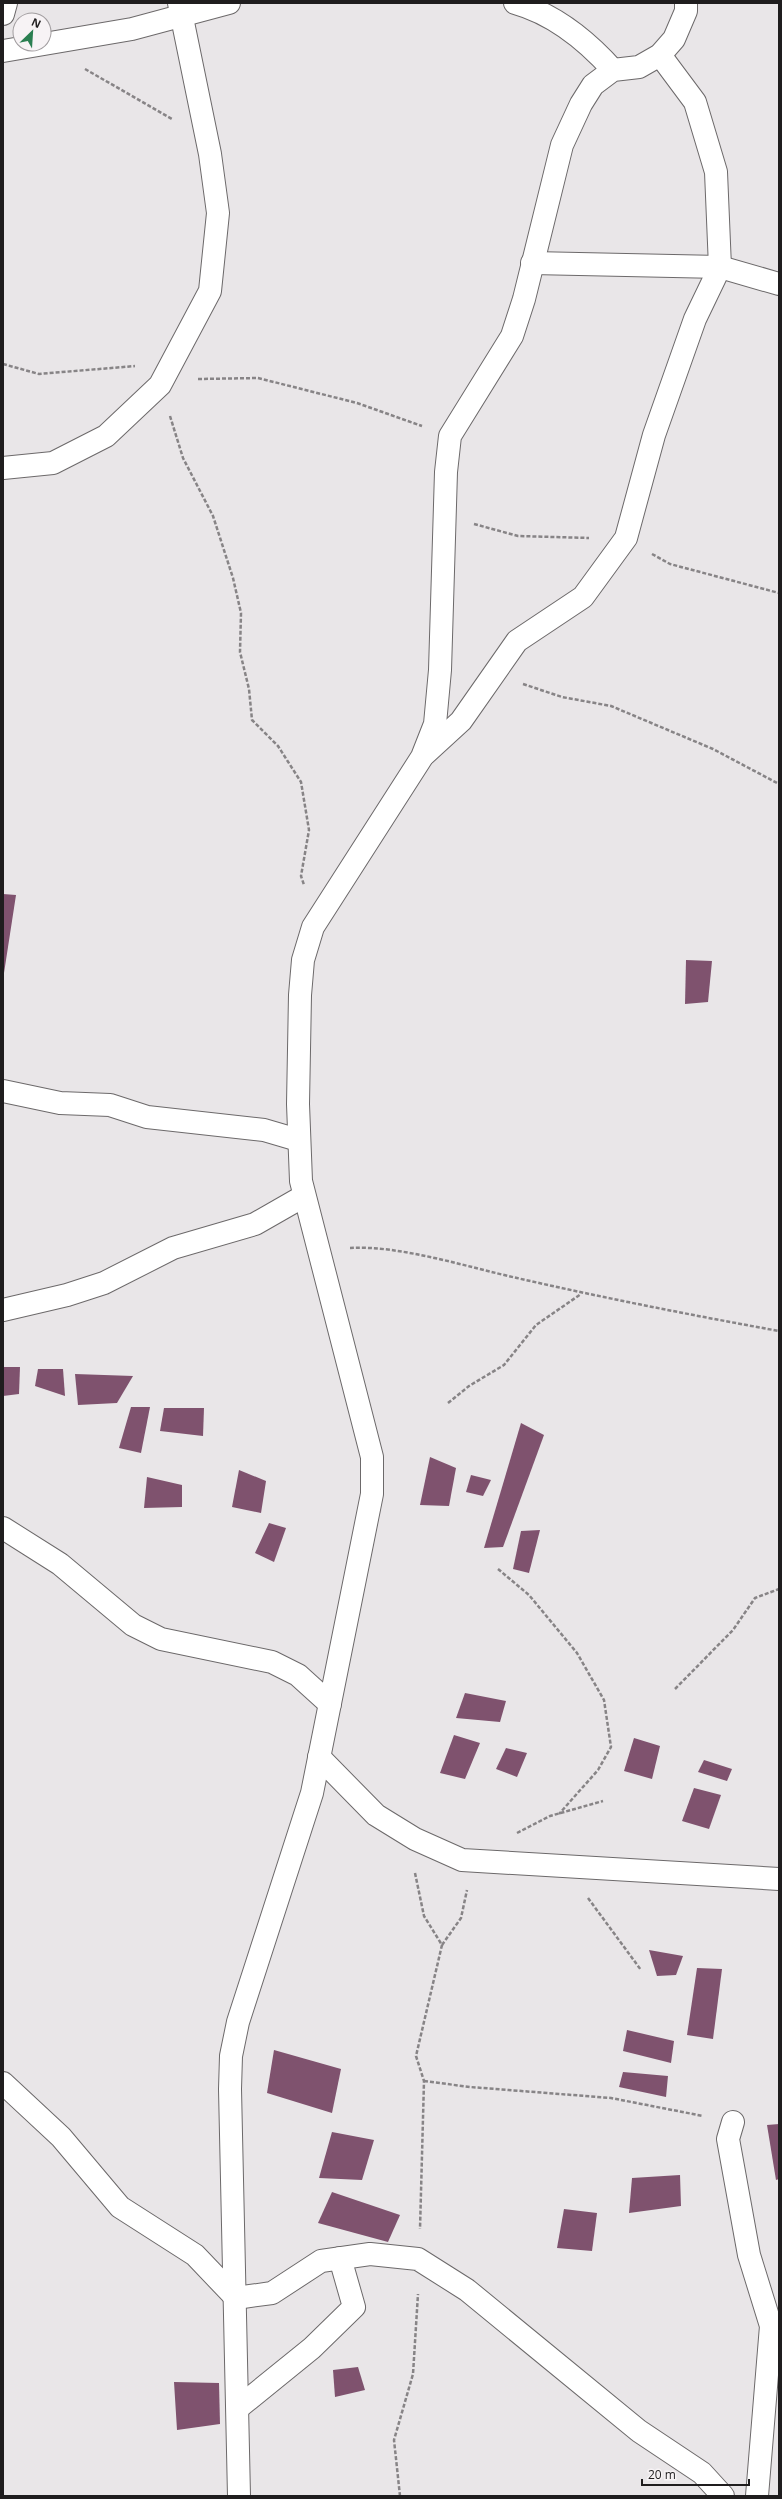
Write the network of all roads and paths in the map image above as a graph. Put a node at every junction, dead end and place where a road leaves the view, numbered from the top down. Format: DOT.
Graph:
graph roads {
  1 [pos="6,3"];
  2 [pos="229,3"];
  3 [pos="516,3"];
  4 [pos="686,3"];
  5 [pos="181,9"];
  6 [pos="3,14"];
  7 [pos="3,52"];
  8 [pos="660,55"];
  9 [pos="84,68"];
  10 [pos="613,70"];
  11 [pos="207,139"];
  12 [pos="532,263"];
  13 [pos="720,267"];
  14 [pos="779,284"];
  15 [pos="172,363"];
  16 [pos="3,364"];
  17 [pos="160,385"];
  18 [pos="450,436"];
  19 [pos="3,468"];
  20 [pos="494,674"];
  21 [pos="422,757"];
  22 [pos="779,784"];
  23 [pos="313,927"];
  24 [pos="3,1091"];
  25 [pos="298,1140"];
  26 [pos="304,1196"];
  27 [pos="319,1250"];
  28 [pos="582,1294"];
  29 [pos="3,1310"];
  30 [pos="779,1331"];
  31 [pos="448,1404"];
  32 [pos="3,1528"];
  33 [pos="498,1569"];
  34 [pos="779,1589"];
  35 [pos="675,1689"];
  36 [pos="330,1704"];
  37 [pos="319,1757"];
  38 [pos="559,1814"];
  39 [pos="406,1834"];
  40 [pos="474,1860"];
  41 [pos="779,1879"];
  42 [pos="442,1945"];
  43 [pos="424,2082"];
  44 [pos="3,2083"];
  45 [pos="733,2122"];
  46 [pos="340,2258"];
  47 [pos="418,2259"];
  48 [pos="236,2298"];
  49 [pos="238,2408"];
  50 [pos="240,2496"];
  51 [pos="400,2496"];
  52 [pos="723,2496"];
  53 [pos="757,2496"];
  1 -- 6 [label="street"];
  2 -- 5 [label="street"];
  3 -- 10 [label="street"];
  4 -- 8 [label="street"];
  5 -- 7 [label="street"];
  5 -- 11 [label="street"];
  8 -- 10 [label="street"];
  8 -- 13 [label="street"];
  9 -- 11 [label="path"];
  10 -- 12 [label="street"];
  11 -- 15 [label="street"];
  12 -- 13 [label="street"];
  12 -- 18 [label="street"];
  13 -- 14 [label="street"];
  13 -- 20 [label="street"];
  15 -- 16 [label="path"];
  15 -- 17 [label="street"];
  17 -- 18 [label="path"];
  17 -- 19 [label="street"];
  17 -- 23 [label="path"];
  18 -- 21 [label="street"];
  20 -- 21 [label="street"];
  20 -- 22 [label="path"];
  21 -- 23 [label="street"];
  23 -- 25 [label="street"];
  24 -- 25 [label="street"];
  25 -- 26 [label="street"];
  26 -- 27 [label="street"];
  26 -- 29 [label="street"];
  27 -- 28 [label="path"];
  27 -- 36 [label="street"];
  28 -- 30 [label="path"];
  28 -- 31 [label="path"];
  32 -- 36 [label="street"];
  33 -- 38 [label="path"];
  34 -- 35 [label="path"];
  36 -- 37 [label="street"];
  37 -- 39 [label="street"];
  37 -- 48 [label="street"];
  39 -- 40 [label="street"];
  39 -- 42 [label="path"];
  40 -- 41 [label="street"];
  40 -- 42 [label="path"];
  42 -- 43 [label="path"];
  43 -- 45 [label="path"];
  43 -- 47 [label="path"];
  44 -- 48 [label="street"];
  45 -- 53 [label="street"];
  46 -- 47 [label="street"];
  46 -- 48 [label="street"];
  46 -- 49 [label="street"];
  47 -- 51 [label="path"];
  47 -- 52 [label="street"];
  48 -- 49 [label="street"];
  49 -- 50 [label="street"];
}
